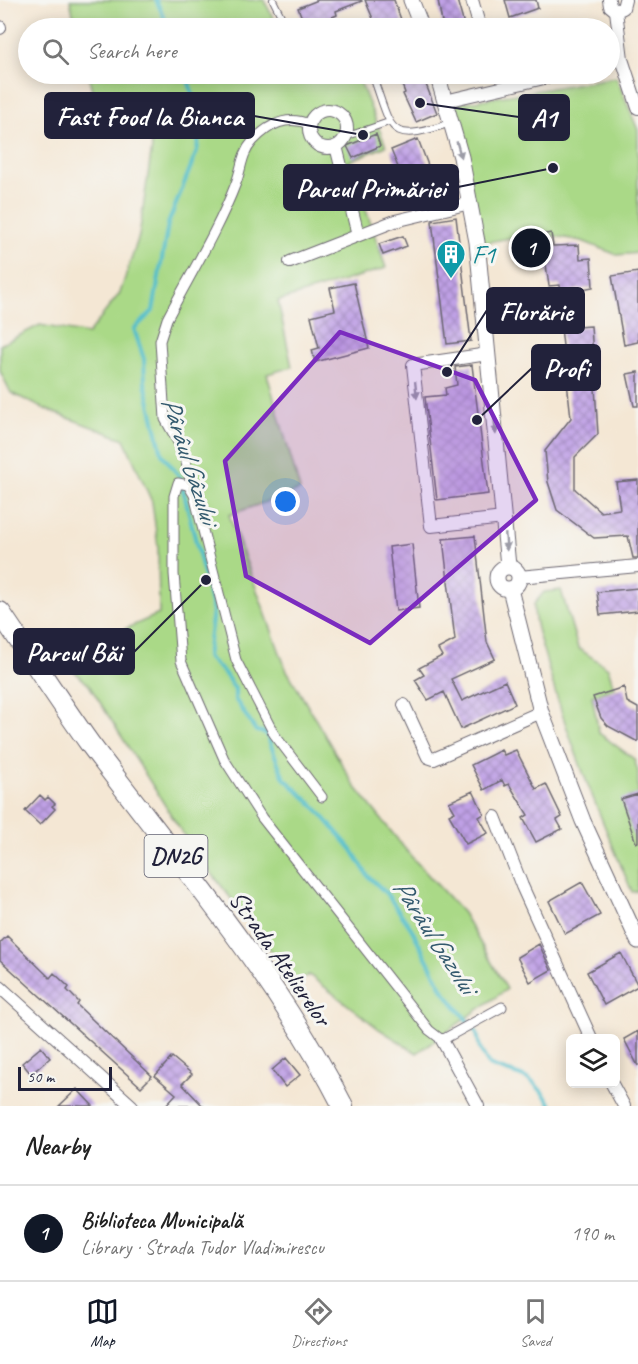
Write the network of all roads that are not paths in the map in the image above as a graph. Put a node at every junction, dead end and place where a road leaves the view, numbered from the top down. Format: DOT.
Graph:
graph roads {
  1 [pos="273,0"];
  2 [pos="411,0"];
  3 [pos="472,0"];
  4 [pos="625,0"];
  5 [pos="613,5"];
  6 [pos="282,18"];
  7 [pos="418,18"];
  8 [pos="477,18"];
  9 [pos="620,69"];
  10 [pos="376,84"];
  11 [pos="440,84"];
  12 [pos="518,84"];
  13 [pos="445,101"];
  14 [pos="638,108"];
  15 [pos="389,122"];
  16 [pos="451,123"];
  17 [pos="309,124"];
  18 [pos="341,141"];
  19 [pos="470,203"];
  20 [pos="358,235"];
  21 [pos="290,262"];
  22 [pos="488,354"];
  23 [pos="194,495"];
  24 [pos="504,518"];
  25 [pos="638,566"];
  26 [pos="512,577"];
  27 [pos="0,612"];
  28 [pos="404,705"];
  29 [pos="541,711"];
  30 [pos="322,797"];
  31 [pos="495,817"];
  32 [pos="638,941"];
  33 [pos="0,987"];
  34 [pos="502,1007"];
  35 [pos="589,1034"];
  36 [pos="442,1040"];
  37 [pos="615,1088"];
  38 [pos="132,1106"];
  39 [pos="343,1106"];
  40 [pos="478,1106"];
  41 [pos="624,1106"];
  1 -- 6 [label="lane"];
  2 -- 7 [label="street"];
  3 -- 8 [label="street"];
  4 -- 5 [label="street"];
  9 -- 14 [label="street"];
  10 -- 15 [label="lane"];
  11 -- 13 [label="street"];
  12 -- 13 [label="street"];
  13 -- 16 [label="street"];
  15 -- 16 [label="lane"];
  15 -- 18 [label="lane"];
  16 -- 19 [label="street, one-way"];
  17 -- 18 [label="street"];
  17 -- 18 [label="street"];
  17 -- 23 [label="street"];
  18 -- 20 [label="street"];
  19 -- 20 [label="street"];
  19 -- 22 [label="street"];
  20 -- 21 [label="street"];
  22 -- 24 [label="street, one-way"];
  22 -- 24 [label="street, one-way"];
  23 -- 30 [label="street"];
  23 -- 36 [label="street"];
  24 -- 26 [label="street, one-way"];
  25 -- 26 [label="street"];
  26 -- 29 [label="street"];
  27 -- 39 [label="main road, Strada Atelierelor / DN2G"];
  28 -- 29 [label="street"];
  29 -- 32 [label="street"];
  31 -- 35 [label="street"];
  33 -- 38 [label="street"];
  34 -- 36 [label="street"];
  36 -- 40 [label="street"];
  37 -- 41 [label="street"];
}
